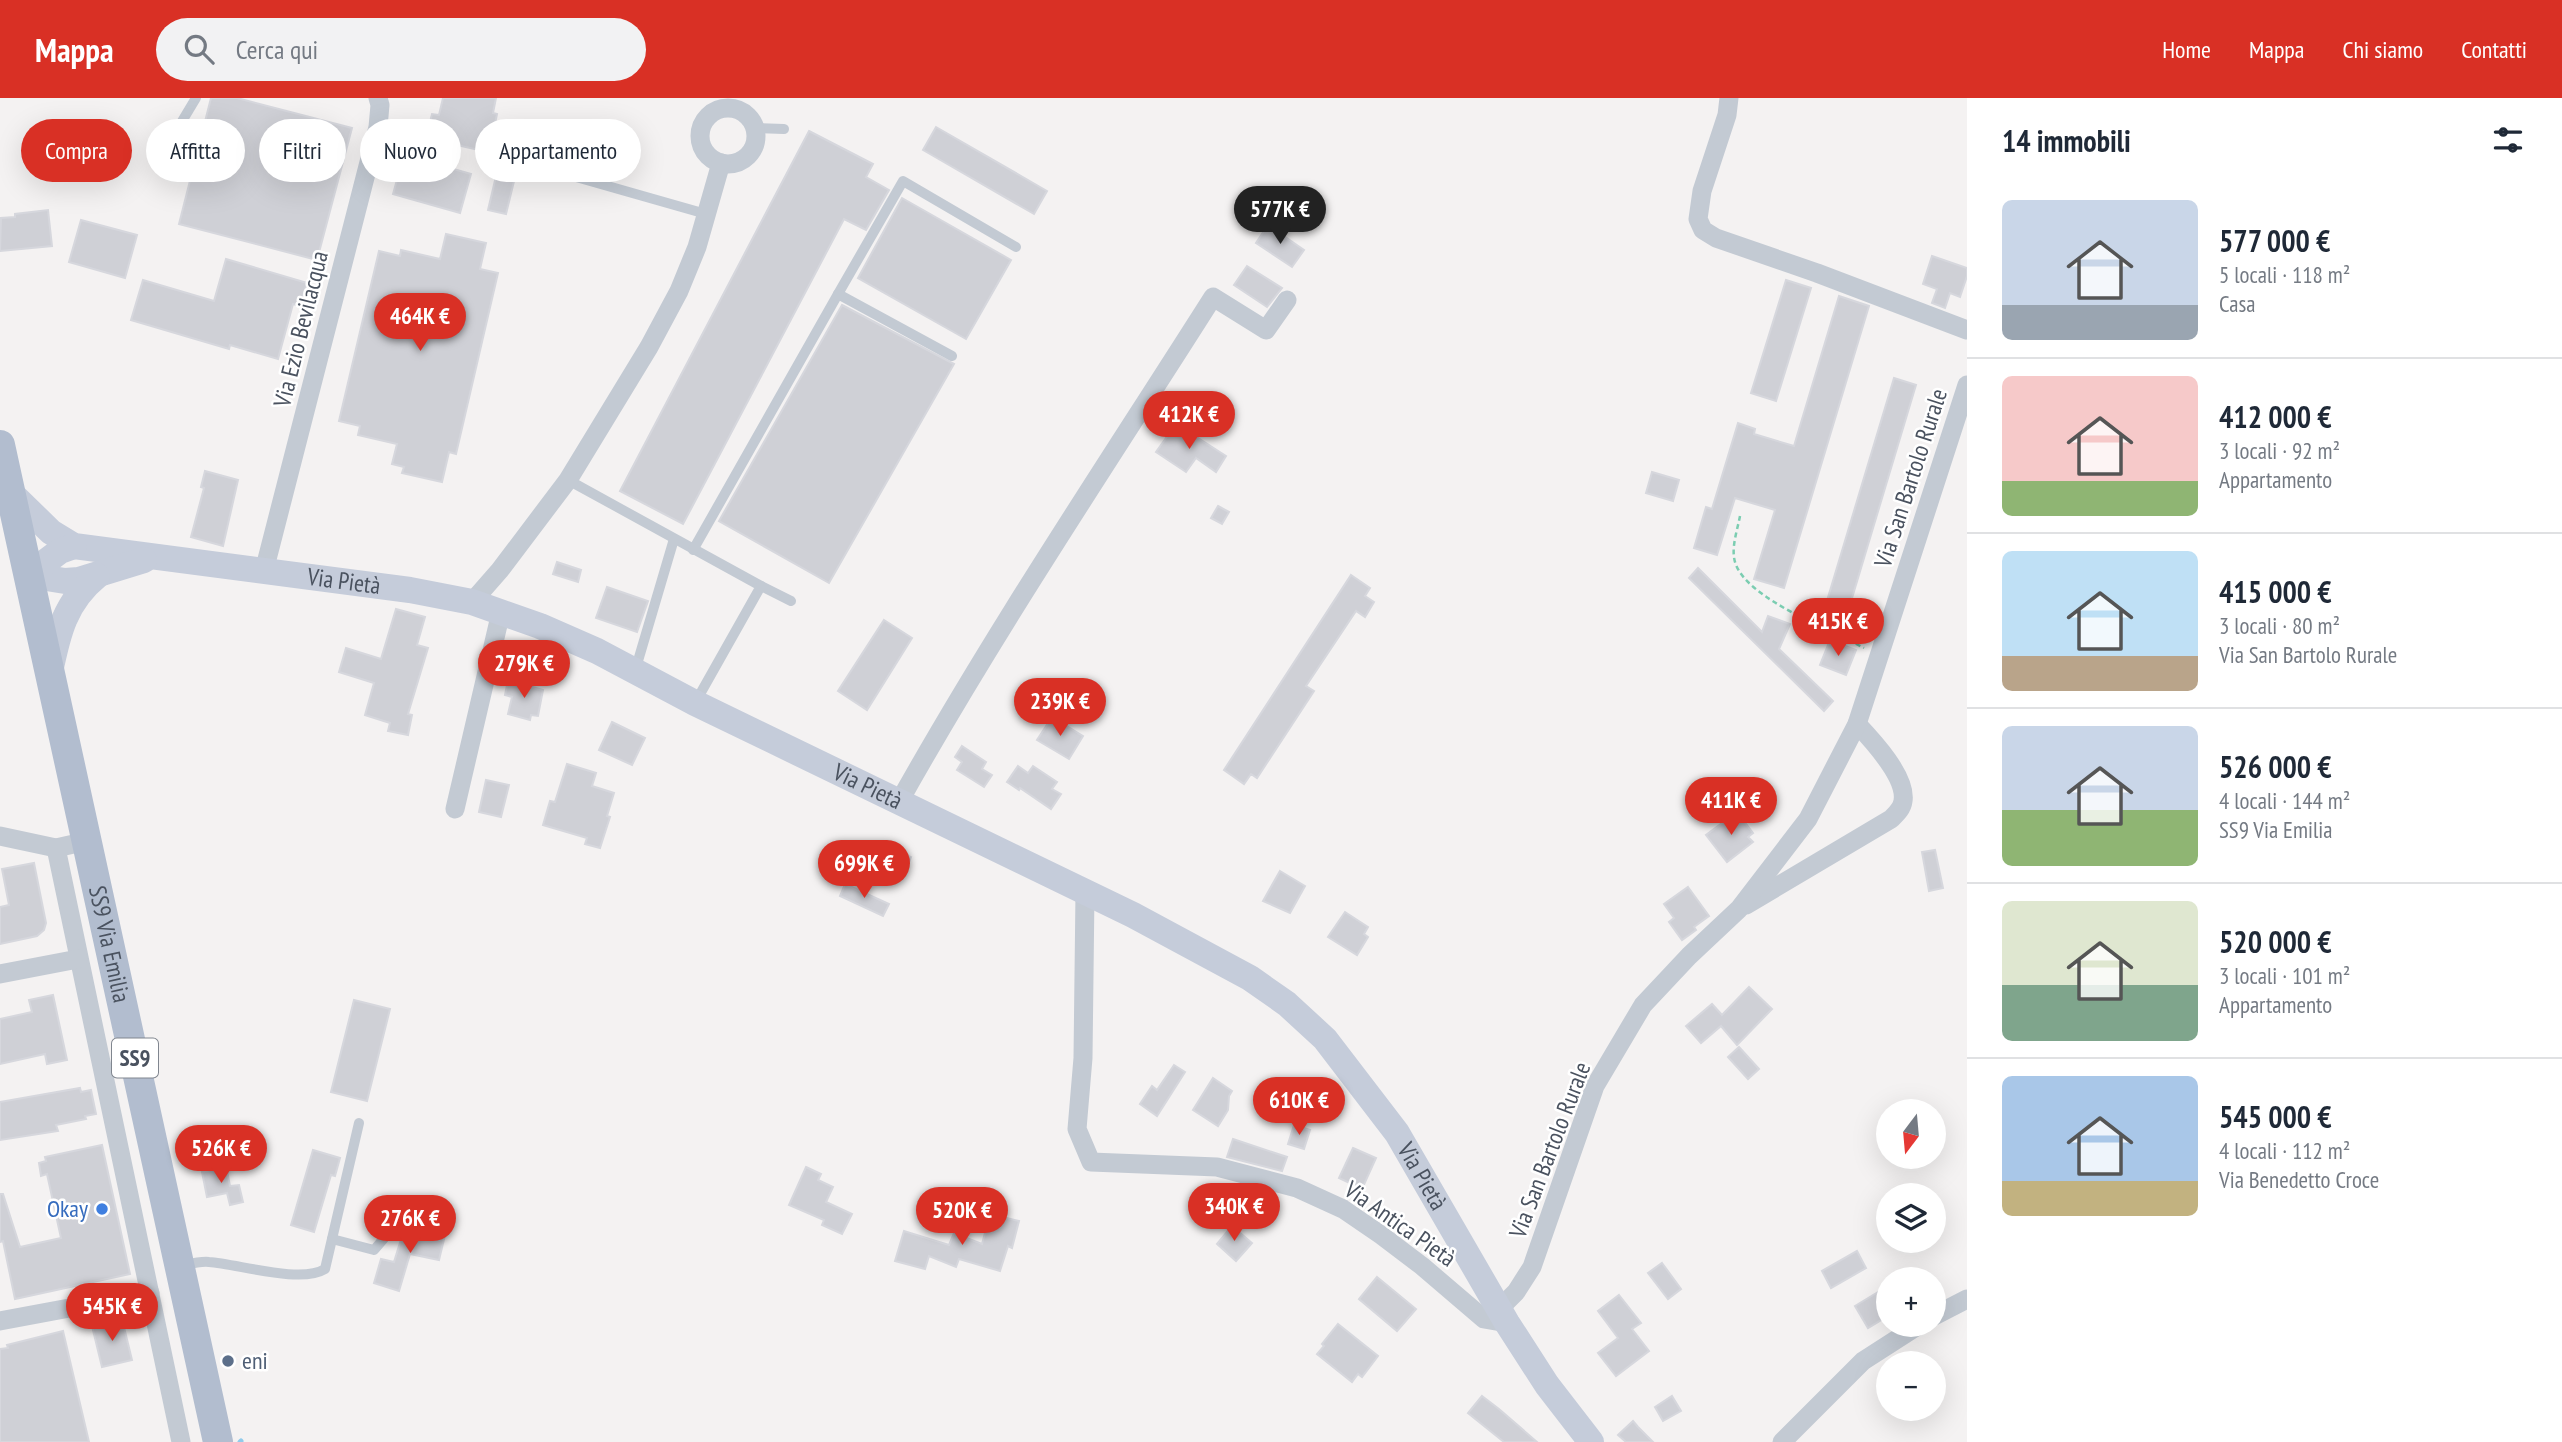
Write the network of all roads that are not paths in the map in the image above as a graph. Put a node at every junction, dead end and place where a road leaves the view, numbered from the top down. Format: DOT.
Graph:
graph roads {
  1 [pos="196,98"];
  2 [pos="378,98"];
  3 [pos="1728,98"];
  4 [pos="738,103"];
  5 [pos="183,119"];
  6 [pos="756,128"];
  7 [pos="784,129"];
  8 [pos="721,163"];
  9 [pos="594,182"];
  10 [pos="706,214"];
  11 [pos="1016,247"];
  12 [pos="838,295"];
  13 [pos="1287,300"];
  14 [pos="1967,330"];
  15 [pos="952,356"];
  16 [pos="1967,385"];
  17 [pos="0,445"];
  18 [pos="568,480"];
  19 [pos="11,493"];
  20 [pos="674,539"];
  21 [pos="74,546"];
  22 [pos="693,550"];
  23 [pos="156,558"];
  24 [pos="264,571"];
  25 [pos="28,575"];
  26 [pos="97,576"];
  27 [pos="761,586"];
  28 [pos="791,601"];
  29 [pos="472,602"];
  30 [pos="500,612"];
  31 [pos="635,671"];
  32 [pos="50,674"];
  33 [pos="695,704"];
  34 [pos="1857,723"];
  35 [pos="899,802"];
  36 [pos="455,809"];
  37 [pos="0,836"];
  38 [pos="87,841"];
  39 [pos="56,848"];
  40 [pos="1085,892"];
  41 [pos="1739,909"];
  42 [pos="78,959"];
  43 [pos="0,974"];
  44 [pos="359,1123"];
  45 [pos="413,1222"];
  46 [pos="332,1239"];
  47 [pos="181,1266"];
  48 [pos="150,1293"];
  49 [pos="1967,1299"];
  50 [pos="1946,1310"];
  51 [pos="1504,1315"];
  52 [pos="0,1321"];
  53 [pos="1900,1337"];
  54 [pos="181,1442"];
  55 [pos="218,1442"];
  56 [pos="1591,1442"];
  57 [pos="1782,1442"];
  1 -- 5 [label="lane"];
  2 -- 24 [label="street, Via Ezio Bevilacqua"];
  3 -- 14 [label="street"];
  4 -- 6 [label="street"];
  4 -- 8 [label="street"];
  6 -- 7 [label="lane"];
  6 -- 8 [label="street"];
  8 -- 10 [label="street"];
  9 -- 10 [label="lane"];
  10 -- 18 [label="street"];
  11 -- 12 [label="lane"];
  12 -- 15 [label="lane"];
  12 -- 22 [label="lane"];
  13 -- 35 [label="street"];
  16 -- 34 [label="street, Via San Bartolo Rurale"];
  17 -- 19 [label="main road, SS9 Via Emilia / SS9"];
  18 -- 20 [label="lane"];
  18 -- 29 [label="street"];
  19 -- 21 [label="street, Via Pietà"];
  19 -- 25 [label="main road, SS9 Via Emilia / SS9"];
  20 -- 22 [label="lane"];
  20 -- 31 [label="lane"];
  21 -- 23 [label="street, Via Pietà"];
  21 -- 25 [label="street"];
  22 -- 27 [label="lane"];
  23 -- 24 [label="street, Via Pietà"];
  23 -- 26 [label="street"];
  24 -- 29 [label="street, Via Pietà"];
  25 -- 26 [label="street"];
  25 -- 32 [label="main road, SS9 Via Emilia / SS9"];
  26 -- 32 [label="street"];
  27 -- 28 [label="lane"];
  27 -- 33 [label="lane"];
  29 -- 30 [label="street, Via Pietà"];
  30 -- 31 [label="street, Via Pietà"];
  30 -- 36 [label="street"];
  31 -- 33 [label="street, Via Pietà"];
  32 -- 38 [label="main road, SS9 Via Emilia / SS9"];
  33 -- 35 [label="street, Via Pietà"];
  34 -- 41 [label="street, Via San Bartolo Rurale"];
  34 -- 41 [label="street"];
  35 -- 40 [label="street, Via Pietà"];
  37 -- 39 [label="street"];
  38 -- 39 [label="street"];
  38 -- 47 [label="main road, SS9 Via Emilia / SS9"];
  39 -- 42 [label="street"];
  40 -- 51 [label="street, Via Pietà"];
  40 -- 51 [label="street, Via Antica Pietà"];
  41 -- 51 [label="street, Via San Bartolo Rurale"];
  42 -- 43 [label="street"];
  42 -- 48 [label="street"];
  44 -- 46 [label="lane"];
  45 -- 46 [label="lane"];
  46 -- 47 [label="lane"];
  47 -- 55 [label="main road, SS9 Via Emilia / SS9"];
  48 -- 52 [label="street"];
  48 -- 54 [label="street"];
  49 -- 50 [label="street"];
  51 -- 56 [label="street, Via Pietà"];
  53 -- 57 [label="street"];
}
